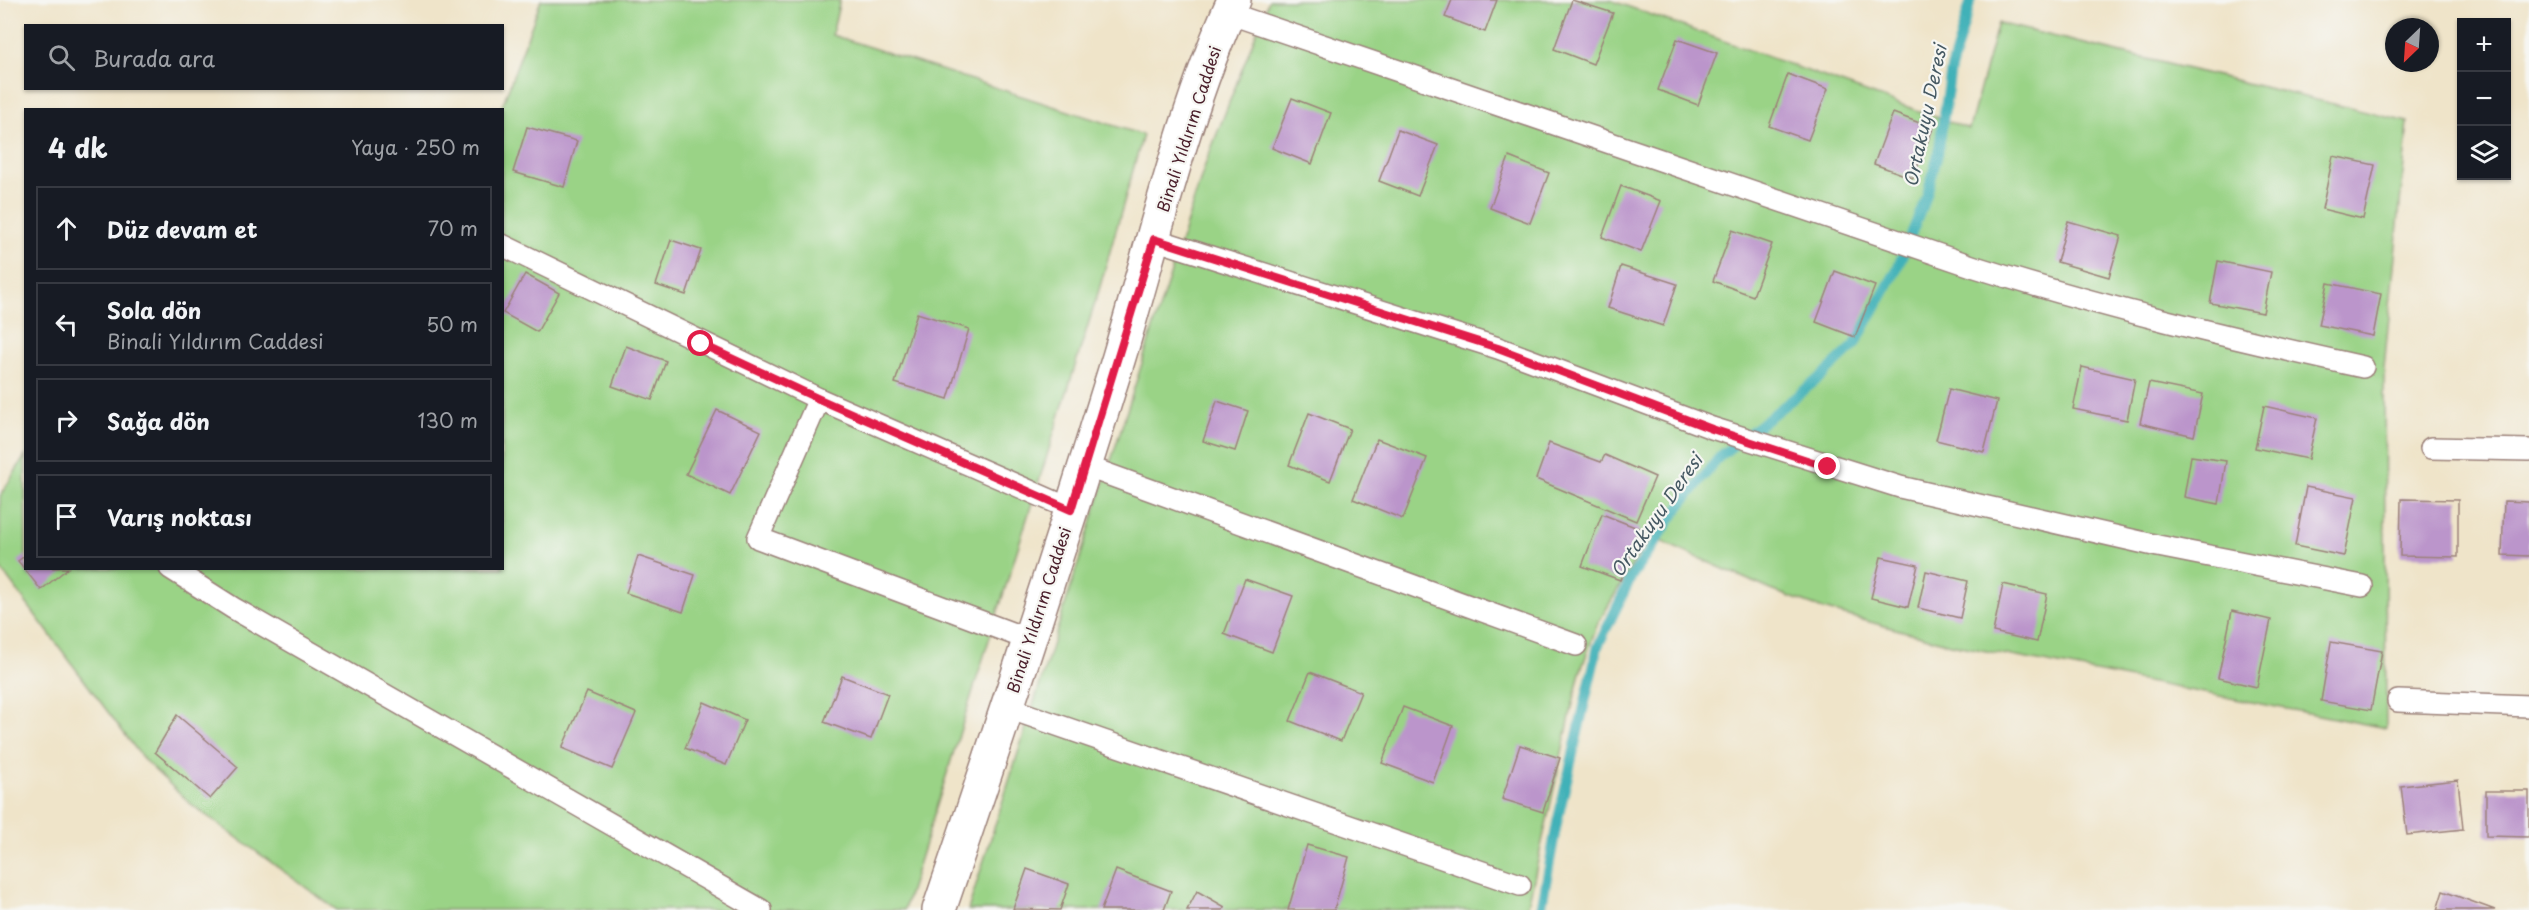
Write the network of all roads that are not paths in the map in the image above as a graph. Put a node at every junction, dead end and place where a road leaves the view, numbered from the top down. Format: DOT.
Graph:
graph roads {
  1 [pos="1231,7"];
  2 [pos="1154,239"];
  3 [pos="504,246"];
  4 [pos="2363,367"];
  5 [pos="819,399"];
  6 [pos="2431,448"];
  7 [pos="2529,450"];
  8 [pos="1085,466"];
  9 [pos="1071,510"];
  10 [pos="173,570"];
  11 [pos="2362,586"];
  12 [pos="1030,640"];
  13 [pos="1576,645"];
  14 [pos="2398,701"];
  15 [pos="2529,705"];
  16 [pos="1008,708"];
  17 [pos="1520,885"];
  18 [pos="761,910"];
  19 [pos="939,910"];
  1 -- 2 [label="street, Binali Yıldırım Caddesi"];
  1 -- 4 [label="lane"];
  2 -- 8 [label="street, Binali Yıldırım Caddesi"];
  2 -- 11 [label="lane"];
  3 -- 5 [label="lane"];
  5 -- 9 [label="lane"];
  5 -- 12 [label="lane"];
  6 -- 7 [label="lane"];
  8 -- 9 [label="street, Binali Yıldırım Caddesi"];
  8 -- 13 [label="lane"];
  9 -- 12 [label="street, Binali Yıldırım Caddesi"];
  10 -- 18 [label="lane"];
  12 -- 16 [label="street, Binali Yıldırım Caddesi"];
  14 -- 15 [label="lane"];
  16 -- 17 [label="lane"];
  16 -- 19 [label="street, Binali Yıldırım Caddesi"];
}
